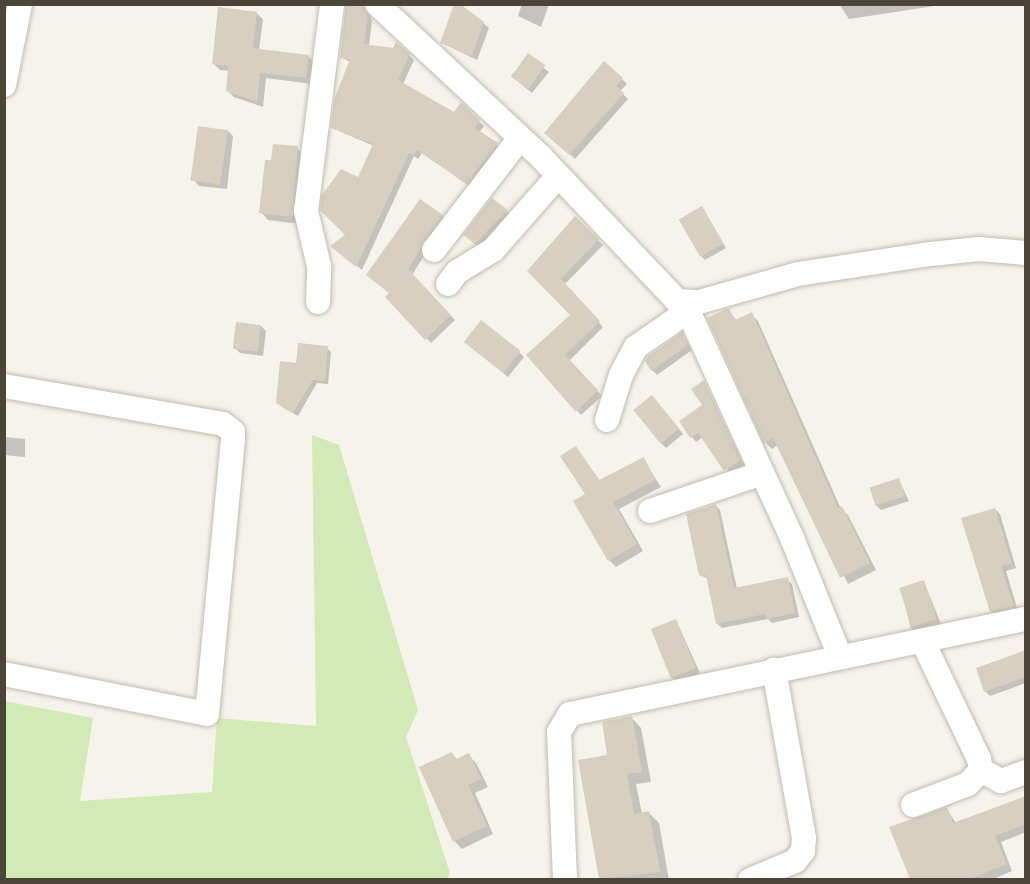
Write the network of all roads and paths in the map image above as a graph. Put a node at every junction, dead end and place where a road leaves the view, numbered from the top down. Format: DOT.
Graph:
graph roads {
  1 [pos="20,4"];
  2 [pos="332,4"];
  3 [pos="376,4"];
  4 [pos="4,85"];
  5 [pos="520,138"];
  6 [pos="558,176"];
  7 [pos="434,250"];
  8 [pos="1026,253"];
  9 [pos="448,284"];
  10 [pos="318,302"];
  11 [pos="686,306"];
  12 [pos="4,386"];
  13 [pos="607,420"];
  14 [pos="762,473"];
  15 [pos="650,511"];
  16 [pos="1026,619"];
  17 [pos="923,642"];
  18 [pos="840,657"];
  19 [pos="774,670"];
  20 [pos="4,674"];
  21 [pos="981,771"];
  22 [pos="1026,772"];
  23 [pos="913,805"];
  24 [pos="565,879"];
  25 [pos="750,879"];
  1 -- 4 [label="street"];
  2 -- 10 [label="street"];
  3 -- 5 [label="street"];
  5 -- 6 [label="street"];
  5 -- 7 [label="street"];
  6 -- 9 [label="street"];
  6 -- 11 [label="street"];
  8 -- 11 [label="street"];
  11 -- 13 [label="street"];
  11 -- 14 [label="street"];
  12 -- 20 [label="street"];
  14 -- 15 [label="street"];
  14 -- 18 [label="street"];
  16 -- 17 [label="street"];
  17 -- 18 [label="street"];
  17 -- 21 [label="street"];
  18 -- 19 [label="street"];
  19 -- 24 [label="street"];
  19 -- 25 [label="street"];
  21 -- 22 [label="street"];
  21 -- 23 [label="street"];
}
